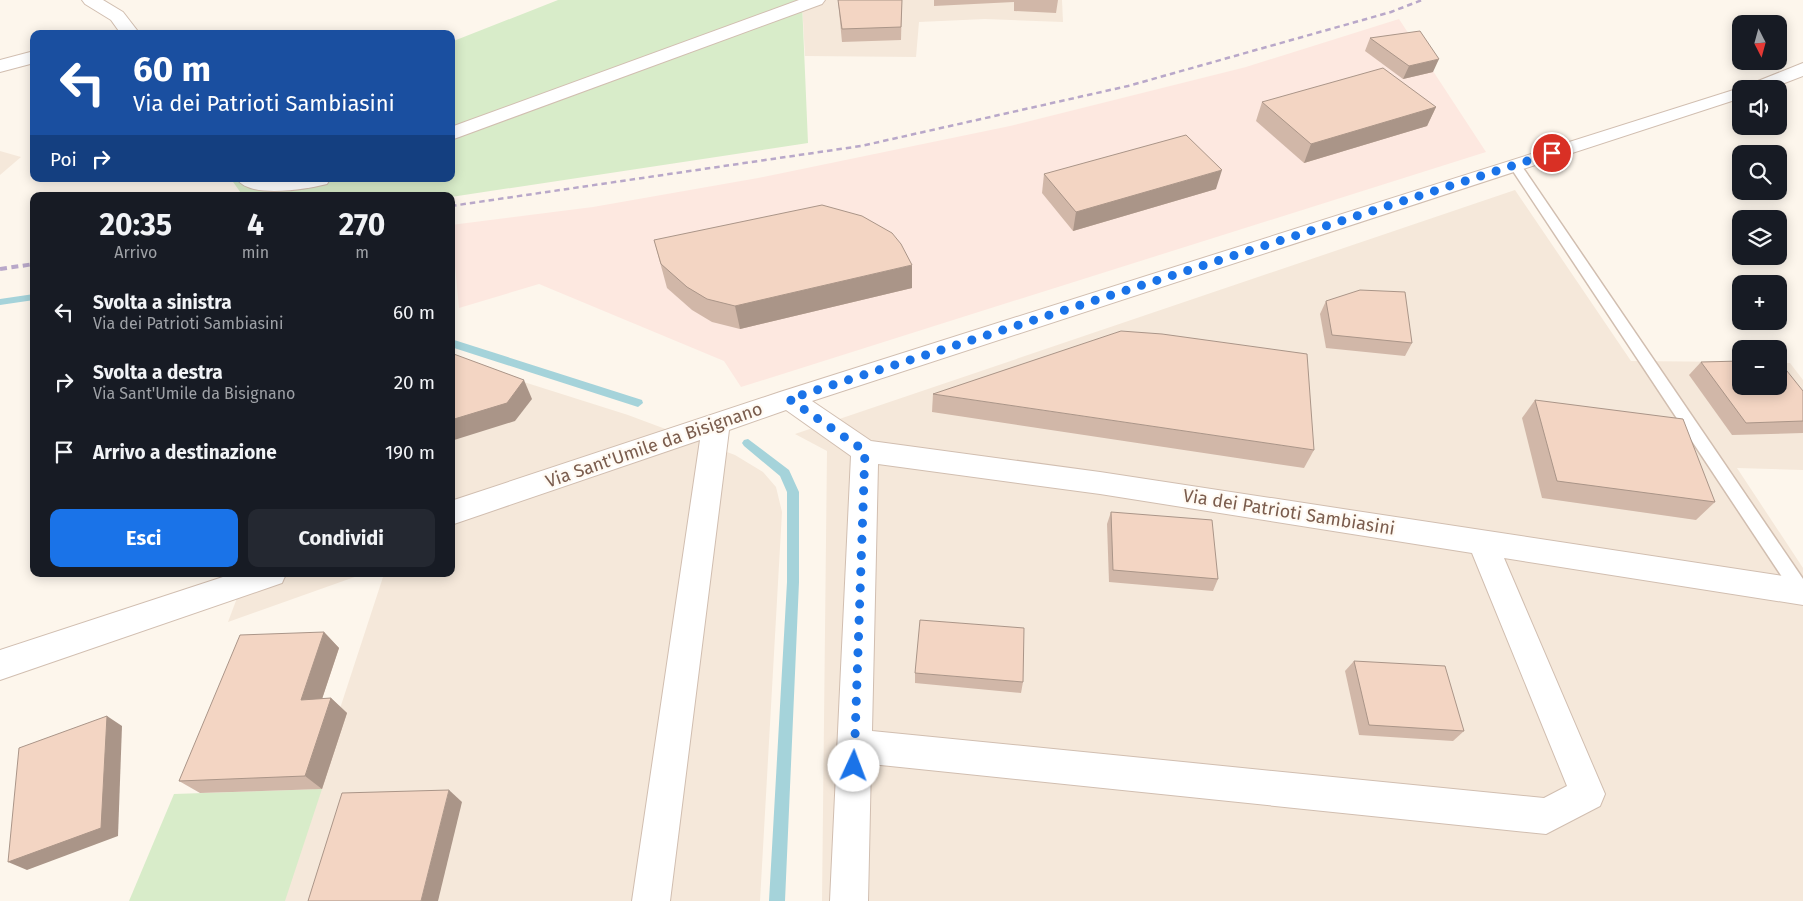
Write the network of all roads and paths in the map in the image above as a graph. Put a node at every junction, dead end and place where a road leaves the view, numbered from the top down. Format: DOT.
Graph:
graph roads {
  1 [pos="91,0"];
  2 [pos="816,0"];
  3 [pos="128,30"];
  4 [pos="30,58"];
  5 [pos="0,66"];
  6 [pos="1803,69"];
  7 [pos="1803,77"];
  8 [pos="1775,80"];
  9 [pos="1787,81"];
  10 [pos="1732,95"];
  11 [pos="455,133"];
  12 [pos="1515,165"];
  13 [pos="259,182"];
  14 [pos="302,182"];
  15 [pos="789,399"];
  16 [pos="716,424"];
  17 [pos="865,451"];
  18 [pos="455,512"];
  19 [pos="1482,541"];
  20 [pos="262,577"];
  21 [pos="1803,592"];
  22 [pos="0,665"];
  23 [pos="854,746"];
  24 [pos="651,901"];
  25 [pos="849,901"];
  1 -- 3 [label="street"];
  2 -- 11 [label="street"];
  4 -- 5 [label="street"];
  6 -- 8 [label="street, Via Sant'Umile da Bisignano"];
  7 -- 9 [label="street, Via Sant'Umile da Bisignano"];
  10 -- 12 [label="street, Via Sant'Umile da Bisignano"];
  12 -- 15 [label="street, Via Sant'Umile da Bisignano"];
  12 -- 21 [label="lane"];
  13 -- 14 [label="street"];
  15 -- 16 [label="street, Via Sant'Umile da Bisignano"];
  15 -- 17 [label="street, Via dei Patrioti Sambiasini"];
  16 -- 18 [label="street, Via Sant'Umile da Bisignano"];
  16 -- 24 [label="street"];
  17 -- 19 [label="street, Via dei Patrioti Sambiasini"];
  17 -- 23 [label="street"];
  19 -- 21 [label="street, Via dei Patrioti Sambiasini"];
  19 -- 23 [label="street"];
  20 -- 22 [label="street"];
  23 -- 25 [label="street"];
}
